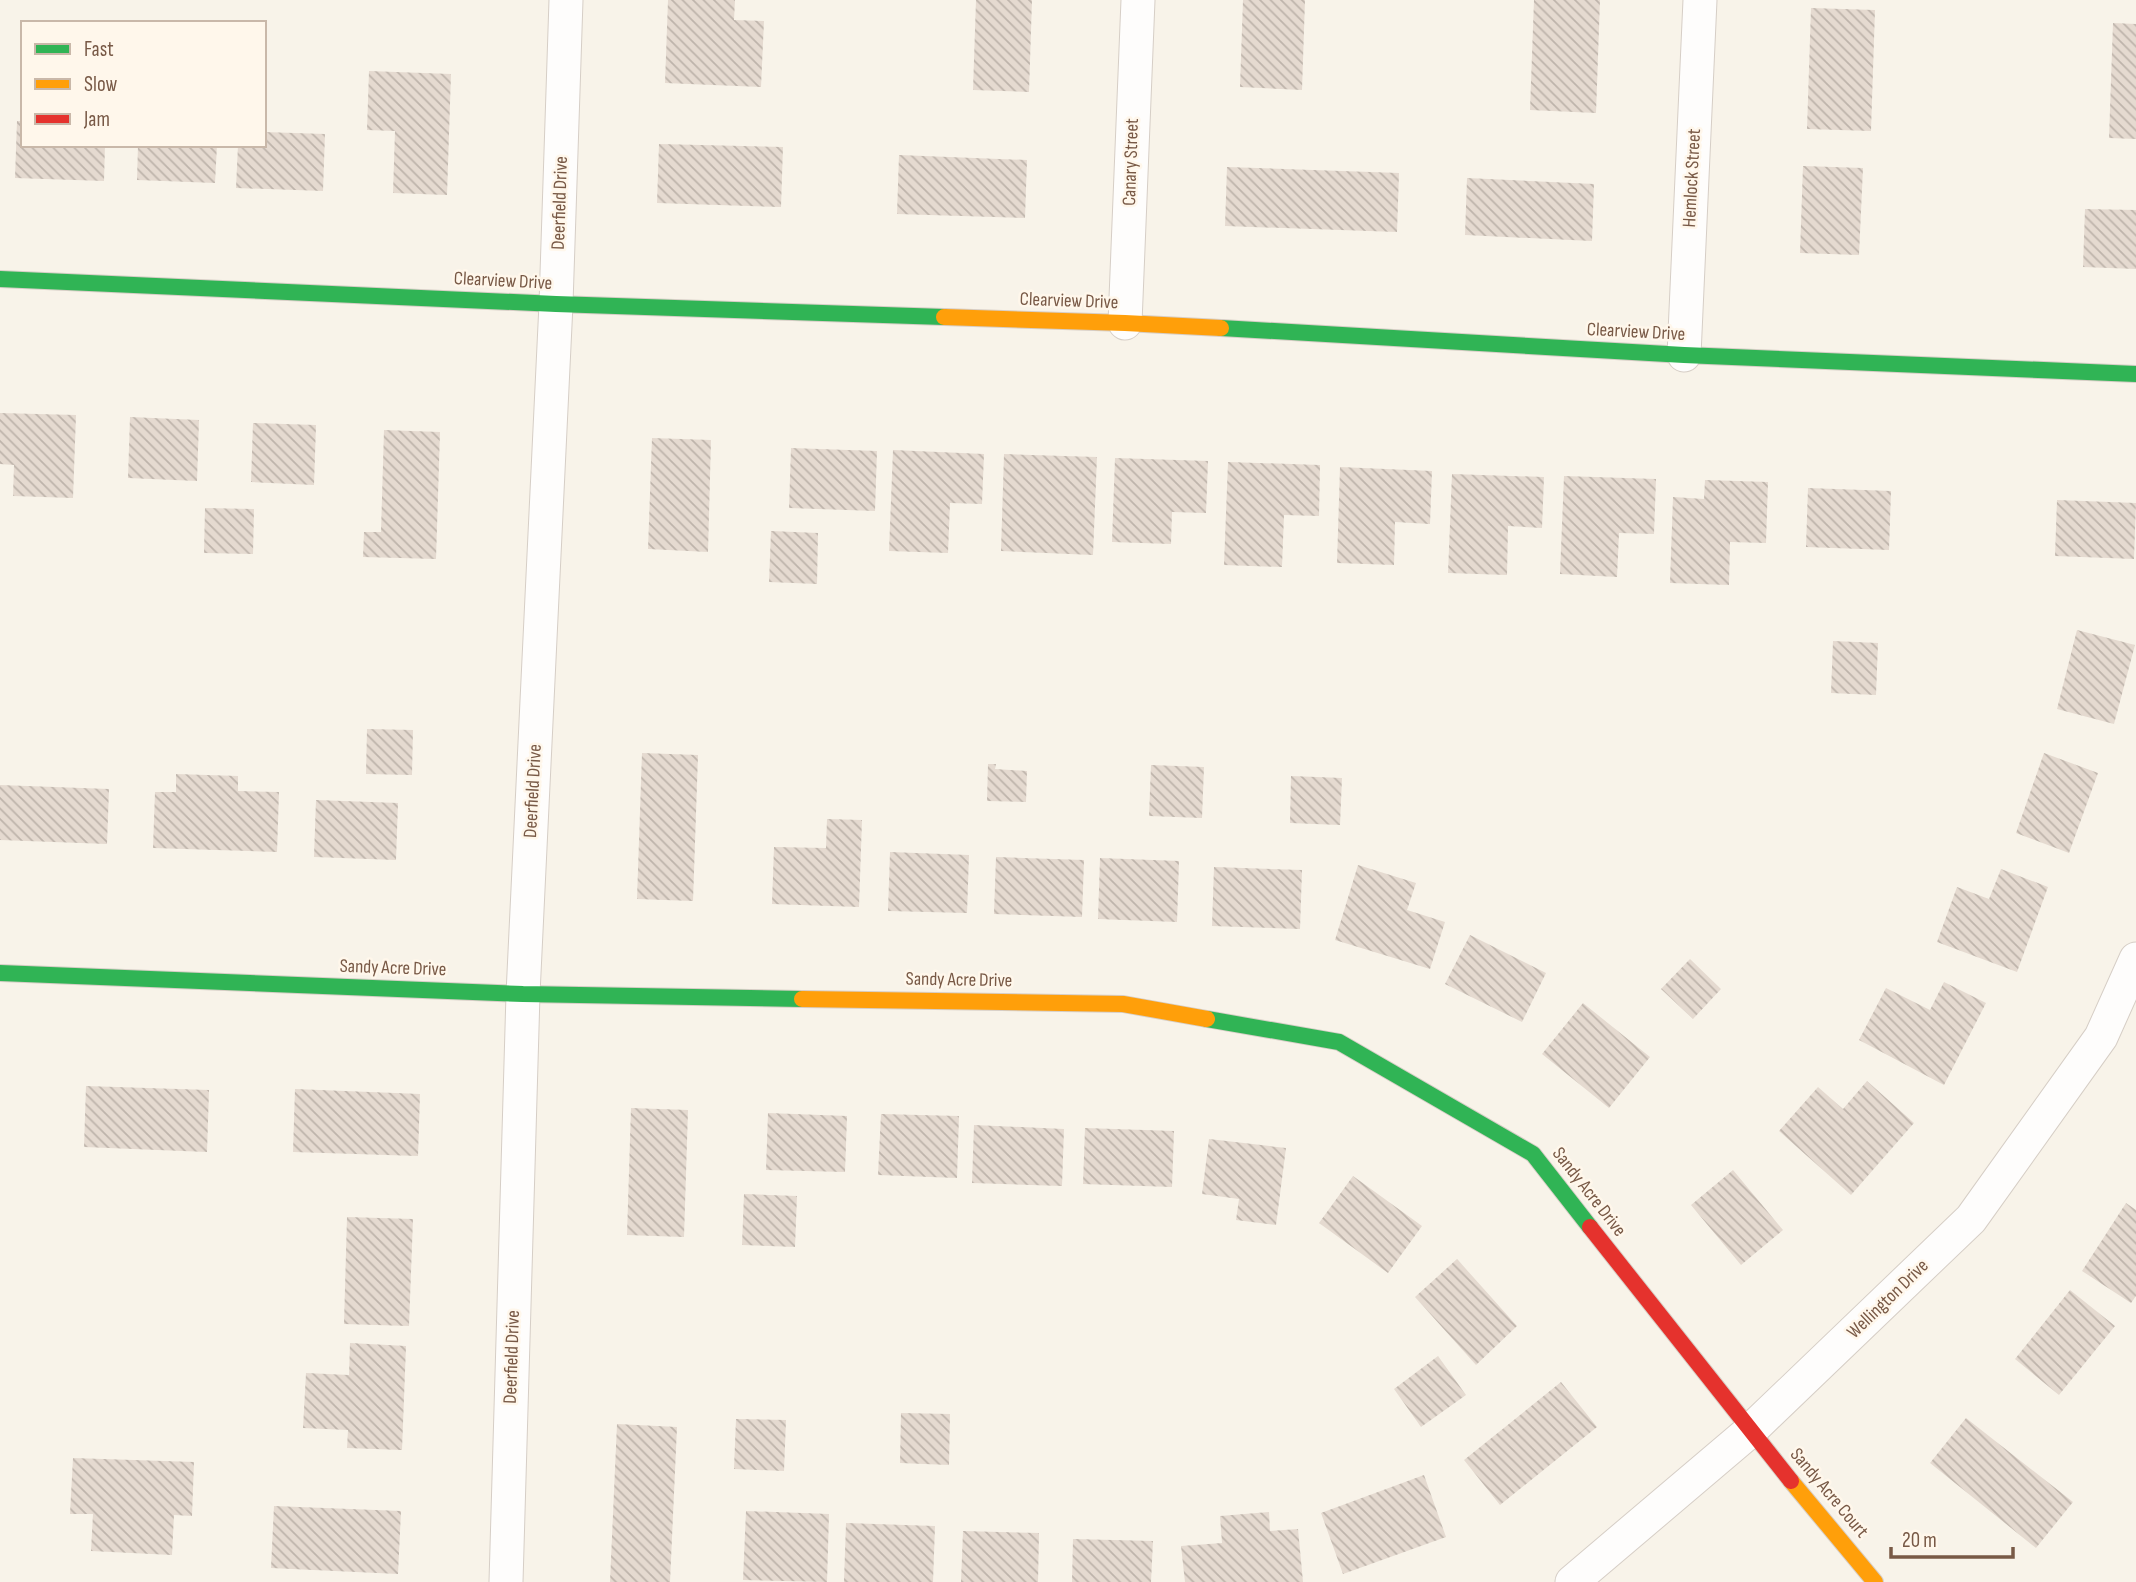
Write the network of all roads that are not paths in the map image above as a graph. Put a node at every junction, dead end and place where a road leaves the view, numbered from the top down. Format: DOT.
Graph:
graph roads {
  1 [pos="566,0"];
  2 [pos="1138,0"];
  3 [pos="1700,0"];
  4 [pos="0,279"];
  5 [pos="556,304"];
  6 [pos="1125,324"];
  7 [pos="1684,355"];
  8 [pos="2136,374"];
  9 [pos="2136,959"];
  10 [pos="0,973"];
  11 [pos="523,994"];
  12 [pos="1750,1431"];
  13 [pos="506,1582"];
  14 [pos="1572,1582"];
  15 [pos="1875,1582"];
  1 -- 5 [label="street, Deerfield Drive"];
  2 -- 6 [label="street, Canary Street"];
  3 -- 7 [label="street, Hemlock Street"];
  4 -- 5 [label="street, Clearview Drive"];
  5 -- 6 [label="street, Clearview Drive"];
  5 -- 11 [label="street, Deerfield Drive"];
  6 -- 7 [label="street, Clearview Drive"];
  7 -- 8 [label="street, Clearview Drive"];
  9 -- 12 [label="street, Wellington Drive"];
  10 -- 11 [label="street, Sandy Acre Drive"];
  11 -- 12 [label="street, Sandy Acre Drive"];
  11 -- 13 [label="street, Deerfield Drive"];
  12 -- 14 [label="street, Wellington Drive"];
  12 -- 15 [label="street, Sandy Acre Court"];
}
